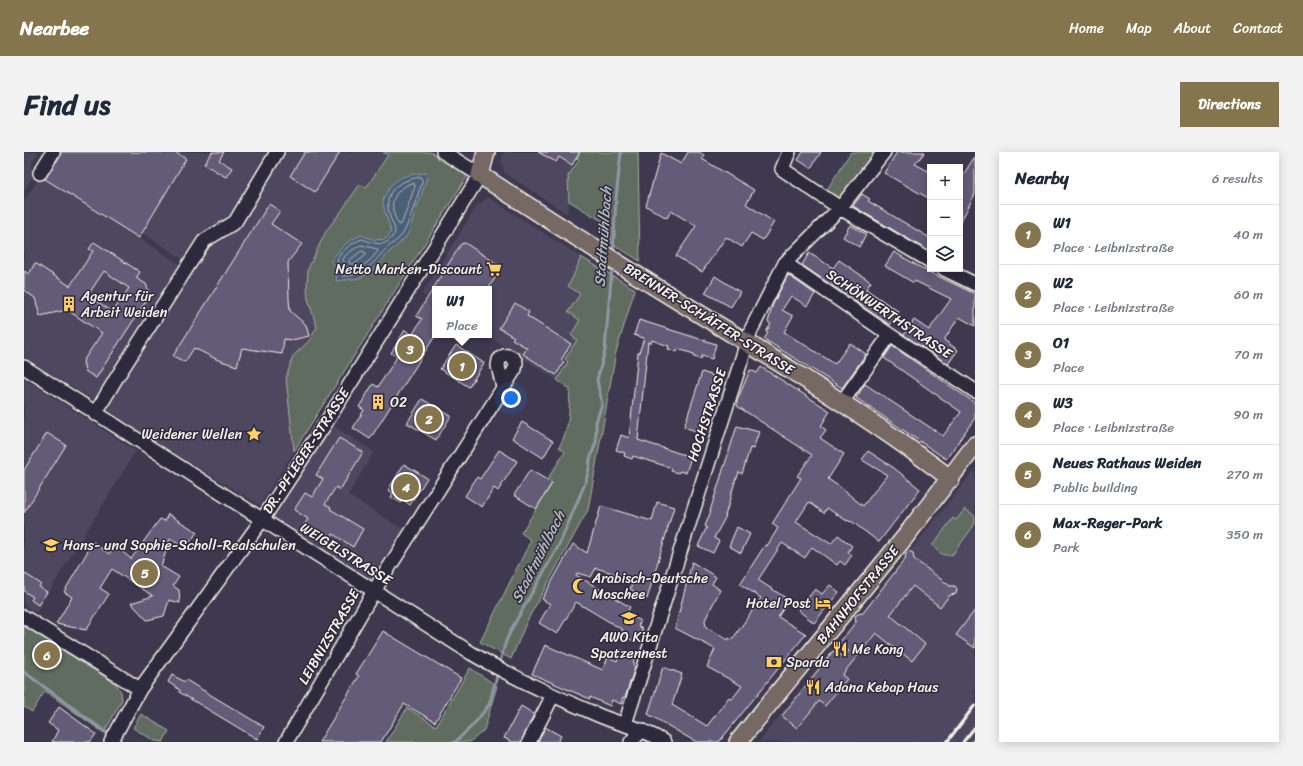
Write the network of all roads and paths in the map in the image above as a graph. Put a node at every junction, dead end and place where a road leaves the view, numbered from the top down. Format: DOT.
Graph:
graph roads {
  1 [pos="53,152"];
  2 [pos="277,152"];
  3 [pos="443,152"];
  4 [pos="486,152"];
  5 [pos="789,152"];
  6 [pos="884,152"];
  7 [pos="40,173"];
  8 [pos="480,175"];
  9 [pos="840,208"];
  10 [pos="927,259"];
  11 [pos="785,263"];
  12 [pos="950,272"];
  13 [pos="975,284"];
  14 [pos="890,335"];
  15 [pos="748,343"];
  16 [pos="24,368"];
  17 [pos="503,387"];
  18 [pos="975,391"];
  19 [pos="842,402"];
  20 [pos="96,414"];
  21 [pos="975,445"];
  22 [pos="951,479"];
  23 [pos="262,520"];
  24 [pos="374,591"];
  25 [pos="24,617"];
  26 [pos="140,689"];
  27 [pos="553,695"];
  28 [pos="625,724"];
  29 [pos="642,730"];
  30 [pos="113,738"];
  31 [pos="286,742"];
  32 [pos="529,742"];
  33 [pos="631,742"];
  34 [pos="664,742"];
  35 [pos="738,742"];
  1 -- 7 [label="street"];
  2 -- 20 [label="street"];
  3 -- 8 [label="street, BRENNER-SCHÄFFER-STRASSE"];
  4 -- 8 [label="main road, DR.-PFLEGER-STRASSE"];
  5 -- 9 [label="street"];
  6 -- 9 [label="street, HOCHSTRASSE"];
  8 -- 15 [label="main road, BRENNER-SCHÄFFER-STRASSE"];
  8 -- 23 [label="street, DR.-PFLEGER-STRASSE"];
  9 -- 10 [label="street"];
  9 -- 11 [label="street, HOCHSTRASSE"];
  11 -- 14 [label="street, SCHÖNWERTHSTRASSE"];
  11 -- 15 [label="street, HOCHSTRASSE"];
  12 -- 13 [label="street"];
  14 -- 18 [label="street, SCHÖNWERTHSTRASSE"];
  14 -- 19 [label="street"];
  15 -- 19 [label="main road, BRENNER-SCHÄFFER-STRASSE"];
  15 -- 28 [label="street, HOCHSTRASSE"];
  16 -- 20 [label="street, WEIGELSTRASSE"];
  17 -- 24 [label="street, LEIBNIZSTRASSE"];
  19 -- 22 [label="main road, BRENNER-SCHÄFFER-STRASSE"];
  20 -- 23 [label="street, WEIGELSTRASSE"];
  21 -- 22 [label="main road, BAHNHOFSTRASSE"];
  22 -- 35 [label="main road, BAHNHOFSTRASSE"];
  23 -- 24 [label="street, WEIGELSTRASSE"];
  23 -- 26 [label="street, DR.-PFLEGER-STRASSE"];
  24 -- 27 [label="street, WEIGELSTRASSE"];
  24 -- 31 [label="street, LEIBNIZSTRASSE"];
  25 -- 26 [label="street"];
  26 -- 30 [label="street, DR.-PFLEGER-STRASSE"];
  27 -- 28 [label="street, WEIGELSTRASSE"];
  27 -- 32 [label="street"];
  28 -- 29 [label="street, WEIGELSTRASSE"];
  29 -- 33 [label="street"];
  29 -- 34 [label="street, WEIGELSTRASSE"];
}
